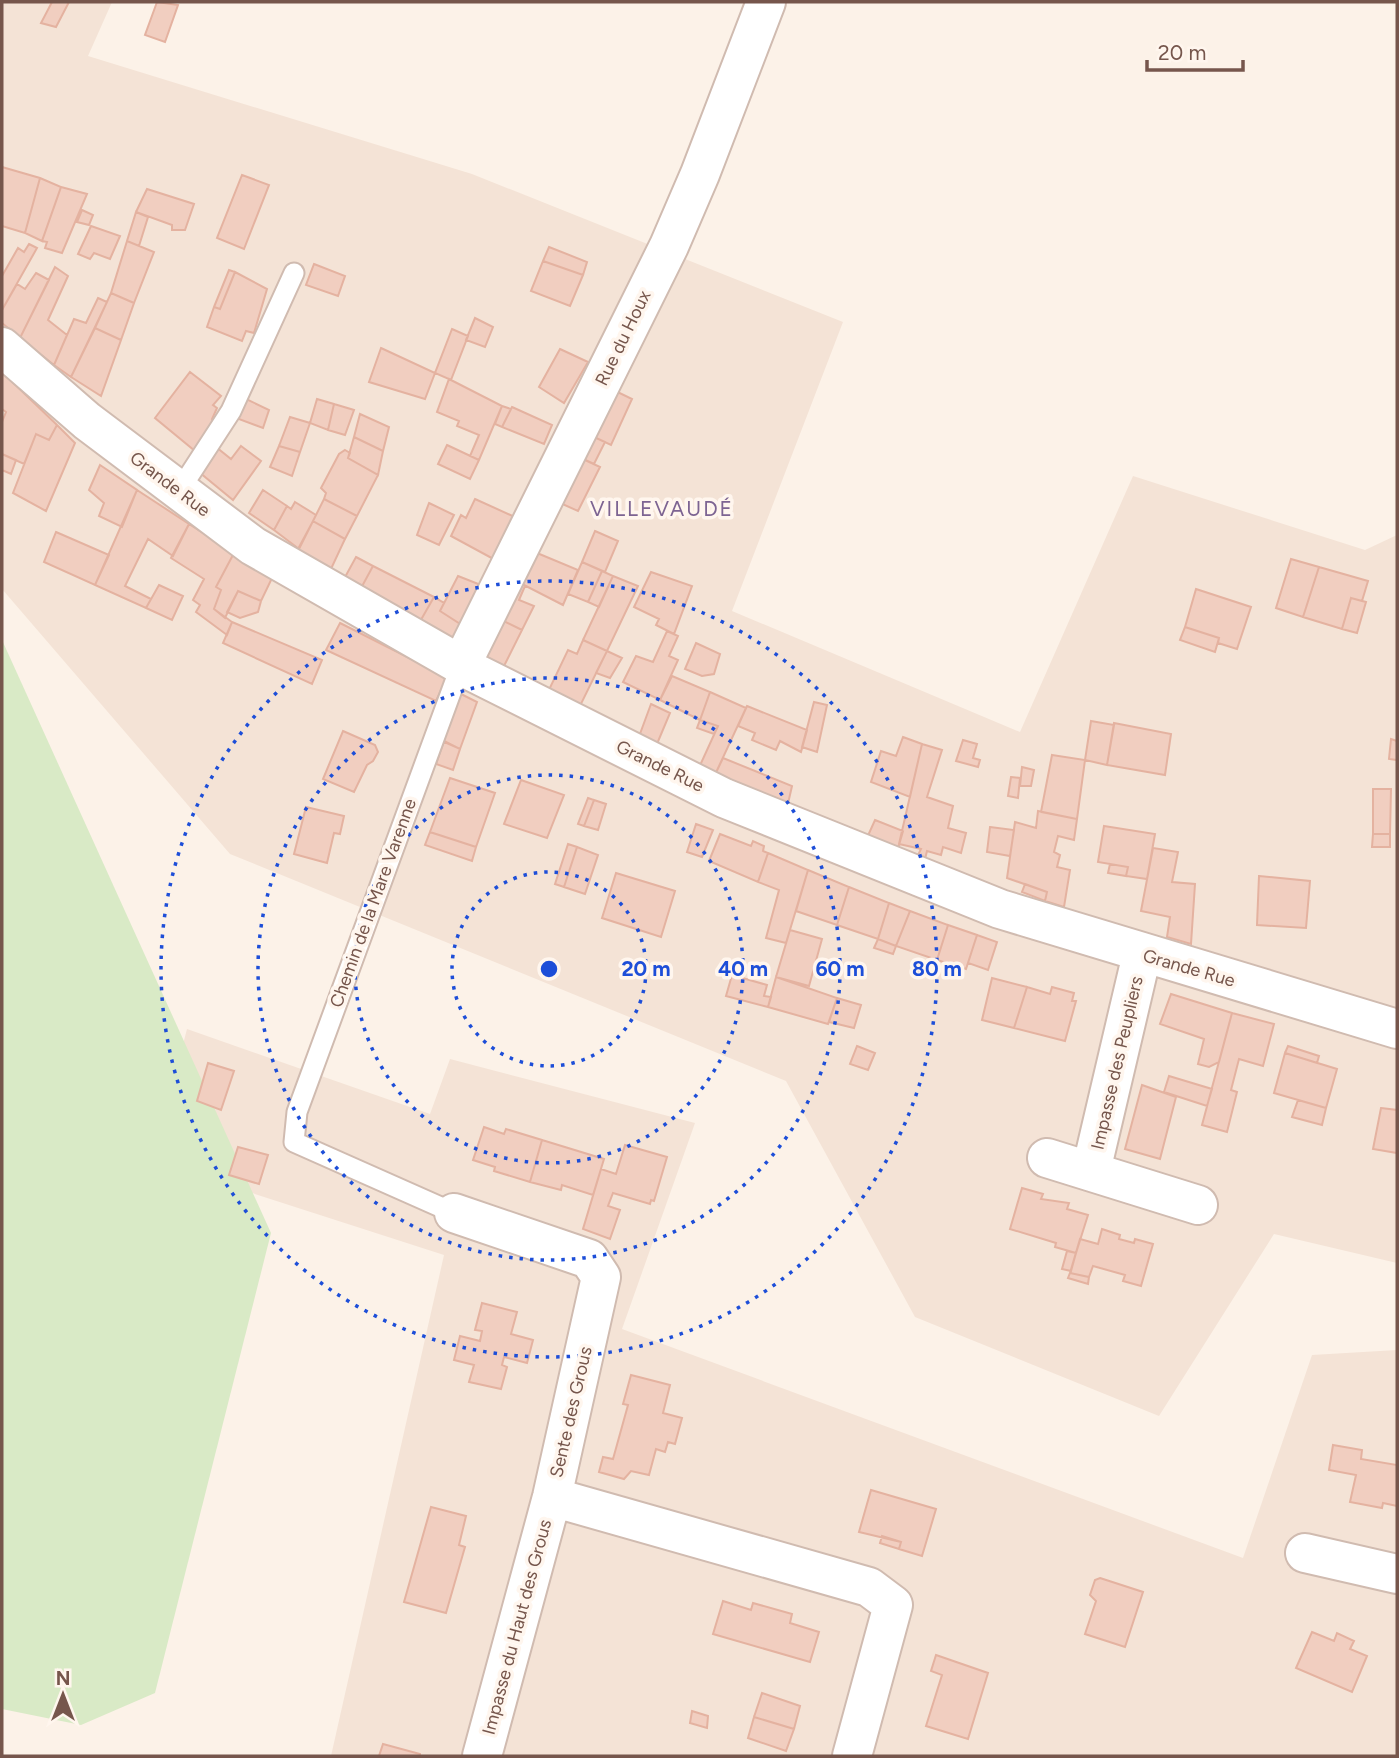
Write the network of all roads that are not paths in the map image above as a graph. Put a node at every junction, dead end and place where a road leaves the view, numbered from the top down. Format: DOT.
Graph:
graph roads {
  1 [pos="766,2"];
  2 [pos="294,273"];
  3 [pos="2,347"];
  4 [pos="179,491"];
  5 [pos="461,665"];
  6 [pos="1142,954"];
  7 [pos="1397,1029"];
  8 [pos="293,1142"];
  9 [pos="1047,1158"];
  10 [pos="1091,1171"];
  11 [pos="1198,1205"];
  12 [pos="454,1213"];
  13 [pos="552,1497"];
  14 [pos="1305,1553"];
  15 [pos="1397,1574"];
  16 [pos="482,1756"];
  17 [pos="852,1756"];
  1 -- 5 [label="street, Rue du Houx"];
  2 -- 4 [label="lane"];
  3 -- 4 [label="street, Grande Rue"];
  4 -- 5 [label="street, Grande Rue"];
  5 -- 6 [label="street, Grande Rue"];
  5 -- 8 [label="lane, Chemin de la Mare Varenne"];
  6 -- 7 [label="street, Grande Rue"];
  6 -- 10 [label="street, Impasse des Peupliers"];
  8 -- 12 [label="lane, Sente des Grous"];
  9 -- 10 [label="street, Impasse des Peupliers"];
  10 -- 11 [label="street, Impasse des Peupliers"];
  12 -- 13 [label="street, Sente des Grous"];
  13 -- 16 [label="street, Impasse du Haut des Grous"];
  13 -- 17 [label="street, Sente des Grous"];
  14 -- 15 [label="street"];
}
